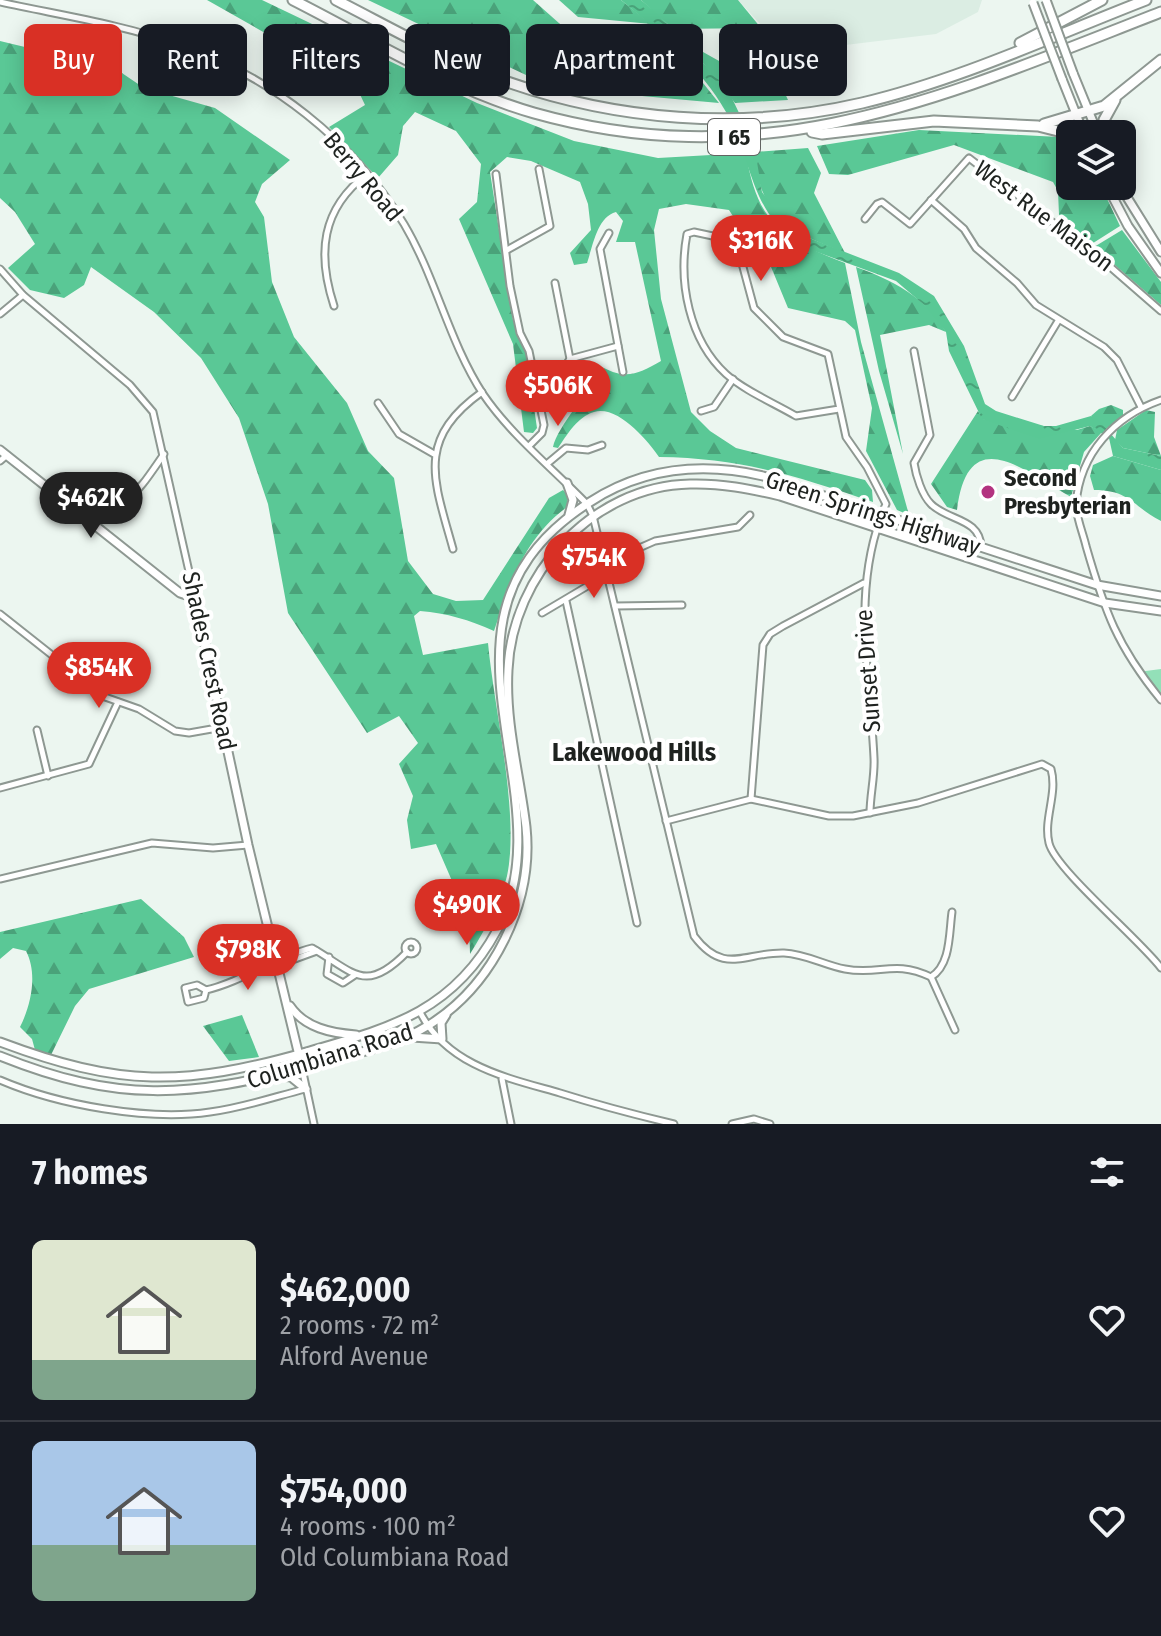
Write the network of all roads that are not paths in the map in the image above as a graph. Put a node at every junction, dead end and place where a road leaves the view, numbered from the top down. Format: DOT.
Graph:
graph roads {
  1 [pos="293,0"];
  2 [pos="336,0"];
  3 [pos="1046,0"];
  4 [pos="1102,0"];
  5 [pos="1146,0"];
  6 [pos="0,2"];
  7 [pos="1032,2"];
  8 [pos="1161,12"];
  9 [pos="1161,60"];
  10 [pos="974,66"];
  11 [pos="1117,97"];
  12 [pos="1089,109"];
  13 [pos="1076,115"];
  14 [pos="1078,120"];
  15 [pos="1094,120"];
  16 [pos="1104,120"];
  17 [pos="1038,126"];
  18 [pos="1056,130"];
  19 [pos="820,131"];
  20 [pos="539,169"];
  21 [pos="367,174"];
  22 [pos="496,174"];
  23 [pos="931,200"];
  24 [pos="1114,200"];
  25 [pos="1129,200"];
  26 [pos="865,219"];
  27 [pos="609,233"];
  28 [pos="507,250"];
  29 [pos="1161,252"];
  30 [pos="0,269"];
  31 [pos="1161,273"];
  32 [pos="555,283"];
  33 [pos="23,295"];
  34 [pos="334,306"];
  35 [pos="1161,311"];
  36 [pos="0,314"];
  37 [pos="1058,321"];
  38 [pos="618,346"];
  39 [pos="914,351"];
  40 [pos="570,359"];
  41 [pos="623,372"];
  42 [pos="733,379"];
  43 [pos="482,392"];
  44 [pos="538,397"];
  45 [pos="1012,397"];
  46 [pos="1161,400"];
  47 [pos="378,403"];
  48 [pos="1141,407"];
  49 [pos="839,409"];
  50 [pos="701,411"];
  51 [pos="530,445"];
  52 [pos="602,445"];
  53 [pos="165,454"];
  54 [pos="434,454"];
  55 [pos="2,455"];
  56 [pos="548,463"];
  57 [pos="567,483"];
  58 [pos="587,504"];
  59 [pos="82,512"];
  60 [pos="882,514"];
  61 [pos="750,515"];
  62 [pos="593,516"];
  63 [pos="568,517"];
  64 [pos="876,529"];
  65 [pos="981,548"];
  66 [pos="453,549"];
  67 [pos="605,563"];
  68 [pos="607,575"];
  69 [pos="864,583"];
  70 [pos="1097,585"];
  71 [pos="1161,596"];
  72 [pos="195,598"];
  73 [pos="566,601"];
  74 [pos="1105,603"];
  75 [pos="682,605"];
  76 [pos="615,606"];
  77 [pos="1161,611"];
  78 [pos="542,613"];
  79 [pos="0,614"];
  80 [pos="504,694"];
  81 [pos="1161,700"];
  82 [pos="118,702"];
  83 [pos="223,727"];
  84 [pos="37,730"];
  85 [pos="48,776"];
  86 [pos="0,788"];
  87 [pos="751,799"];
  88 [pos="870,813"];
  89 [pos="666,821"];
  90 [pos="248,845"];
  91 [pos="0,879"];
  92 [pos="952,912"];
  93 [pos="637,923"];
  94 [pos="407,952"];
  95 [pos="329,957"];
  96 [pos="276,960"];
  97 [pos="1161,968"];
  98 [pos="355,975"];
  99 [pos="931,977"];
  100 [pos="206,990"];
  101 [pos="287,1002"];
  102 [pos="448,1011"];
  103 [pos="420,1012"];
  104 [pos="427,1026"];
  105 [pos="955,1030"];
  106 [pos="362,1036"];
  107 [pos="406,1037"];
  108 [pos="442,1039"];
  109 [pos="0,1042"];
  110 [pos="299,1054"];
  111 [pos="0,1056"];
  112 [pos="302,1068"];
  113 [pos="233,1070"];
  114 [pos="122,1076"];
  115 [pos="273,1076"];
  116 [pos="502,1079"];
  117 [pos="0,1080"];
  118 [pos="235,1085"];
  119 [pos="306,1089"];
  120 [pos="121,1091"];
  121 [pos="314,1124"];
  122 [pos="511,1124"];
  123 [pos="674,1124"];
  124 [pos="732,1124"];
  125 [pos="770,1124"];
  1 -- 19 [label="highway, I 65"];
  2 -- 10 [label="highway, I 65"];
  3 -- 12 [label="main road, bridge"];
  4 -- 10 [label="highway"];
  5 -- 10 [label="highway, I 65"];
  6 -- 21 [label="street, Berry Road"];
  7 -- 13 [label="main road, bridge"];
  8 -- 19 [label="highway, I 65"];
  9 -- 11 [label="highway"];
  11 -- 12 [label="highway"];
  11 -- 16 [label="highway"];
  12 -- 13 [label="highway"];
  12 -- 15 [label="main road"];
  13 -- 14 [label="main road"];
  13 -- 17 [label="highway"];
  17 -- 18 [label="highway"];
  17 -- 19 [label="highway"];
  20 -- 28 [label="street"];
  21 -- 34 [label="street"];
  21 -- 43 [label="street, Berry Road"];
  22 -- 28 [label="street"];
  23 -- 26 [label="street, West Rue Maison"];
  23 -- 35 [label="street, West Rue Maison"];
  23 -- 37 [label="street"];
  24 -- 31 [label="main road"];
  25 -- 29 [label="main road"];
  27 -- 38 [label="street"];
  28 -- 44 [label="street"];
  30 -- 33 [label="street, Shades Crest Road"];
  32 -- 40 [label="street"];
  33 -- 36 [label="street"];
  33 -- 53 [label="street, Shades Crest Road"];
  37 -- 45 [label="street"];
  37 -- 48 [label="street"];
  38 -- 40 [label="street"];
  38 -- 41 [label="street"];
  39 -- 65 [label="street"];
  40 -- 44 [label="street"];
  42 -- 49 [label="street"];
  42 -- 49 [label="street"];
  42 -- 50 [label="street"];
  43 -- 51 [label="street, Berry Road"];
  43 -- 54 [label="street"];
  44 -- 51 [label="street"];
  46 -- 48 [label="street"];
  47 -- 54 [label="street"];
  48 -- 70 [label="street"];
  49 -- 60 [label="street"];
  51 -- 56 [label="street, Berry Road"];
  52 -- 56 [label="street"];
  53 -- 59 [label="street"];
  53 -- 72 [label="street, Shades Crest Road"];
  54 -- 66 [label="street"];
  55 -- 59 [label="main road"];
  56 -- 57 [label="street, Berry Road"];
  57 -- 58 [label="street, Berry Road"];
  57 -- 63 [label="main road"];
  58 -- 60 [label="main road, Green Springs Highway"];
  58 -- 62 [label="street, Berry Road"];
  58 -- 63 [label="main road, Columbiana Road"];
  59 -- 72 [label="main road"];
  60 -- 64 [label="street, Sunset Drive"];
  60 -- 65 [label="main road, Green Springs Highway"];
  61 -- 67 [label="street"];
  62 -- 64 [label="main road, Green Springs Highway"];
  62 -- 67 [label="street, Berry Road"];
  62 -- 80 [label="main road, Columbiana Road"];
  63 -- 80 [label="main road, Columbiana Road"];
  64 -- 69 [label="street, Sunset Drive"];
  64 -- 74 [label="main road, Green Springs Highway"];
  65 -- 70 [label="main road, Green Springs Highway"];
  67 -- 68 [label="street, Berry Road"];
  68 -- 73 [label="street"];
  68 -- 76 [label="street, Berry Road"];
  69 -- 87 [label="street"];
  69 -- 88 [label="street, Sunset Drive"];
  70 -- 71 [label="main road, Green Springs Highway"];
  70 -- 74 [label="street"];
  72 -- 83 [label="main road, Shades Crest Road"];
  73 -- 78 [label="street"];
  73 -- 93 [label="street"];
  74 -- 77 [label="main road, Green Springs Highway"];
  74 -- 81 [label="street"];
  75 -- 76 [label="street"];
  76 -- 89 [label="street, Berry Road"];
  79 -- 82 [label="street"];
  80 -- 102 [label="main road, Columbiana Road"];
  80 -- 103 [label="main road, Columbiana Road"];
  82 -- 83 [label="street"];
  82 -- 85 [label="street"];
  83 -- 90 [label="main road, Shades Crest Road"];
  84 -- 85 [label="street"];
  85 -- 86 [label="street"];
  87 -- 88 [label="street"];
  87 -- 89 [label="street"];
  88 -- 97 [label="street"];
  89 -- 99 [label="street, Berry Road"];
  90 -- 91 [label="street"];
  90 -- 96 [label="main road, Shades Crest Road"];
  92 -- 99 [label="street"];
  94 -- 98 [label="street"];
  95 -- 96 [label="street"];
  95 -- 98 [label="street"];
  95 -- 98 [label="street"];
  96 -- 100 [label="street"];
  96 -- 101 [label="main road, Shades Crest Road"];
  99 -- 105 [label="street"];
  101 -- 106 [label="main road"];
  101 -- 110 [label="main road, Shades Crest Road"];
  102 -- 104 [label="main road, Columbiana Road"];
  102 -- 108 [label="main road"];
  103 -- 104 [label="street"];
  103 -- 106 [label="main road, Columbiana Road"];
  104 -- 107 [label="main road, Columbiana Road"];
  104 -- 108 [label="street"];
  106 -- 110 [label="main road, Columbiana Road"];
  107 -- 108 [label="main road"];
  107 -- 112 [label="main road, Columbiana Road"];
  108 -- 116 [label="street"];
  109 -- 114 [label="main road, Columbiana Road"];
  110 -- 112 [label="main road, Shades Crest Road"];
  110 -- 113 [label="main road, Columbiana Road"];
  111 -- 120 [label="main road, Columbiana Road"];
  112 -- 115 [label="main road, Columbiana Road"];
  112 -- 119 [label="street"];
  113 -- 114 [label="main road, Columbiana Road"];
  113 -- 118 [label="main road"];
  114 -- 120 [label="main road"];
  115 -- 118 [label="main road, Columbiana Road"];
  115 -- 119 [label="main road"];
  116 -- 122 [label="street"];
  116 -- 123 [label="street"];
  117 -- 119 [label="street"];
  118 -- 120 [label="main road, Columbiana Road"];
  119 -- 121 [label="street"];
  124 -- 125 [label="street"];
}
